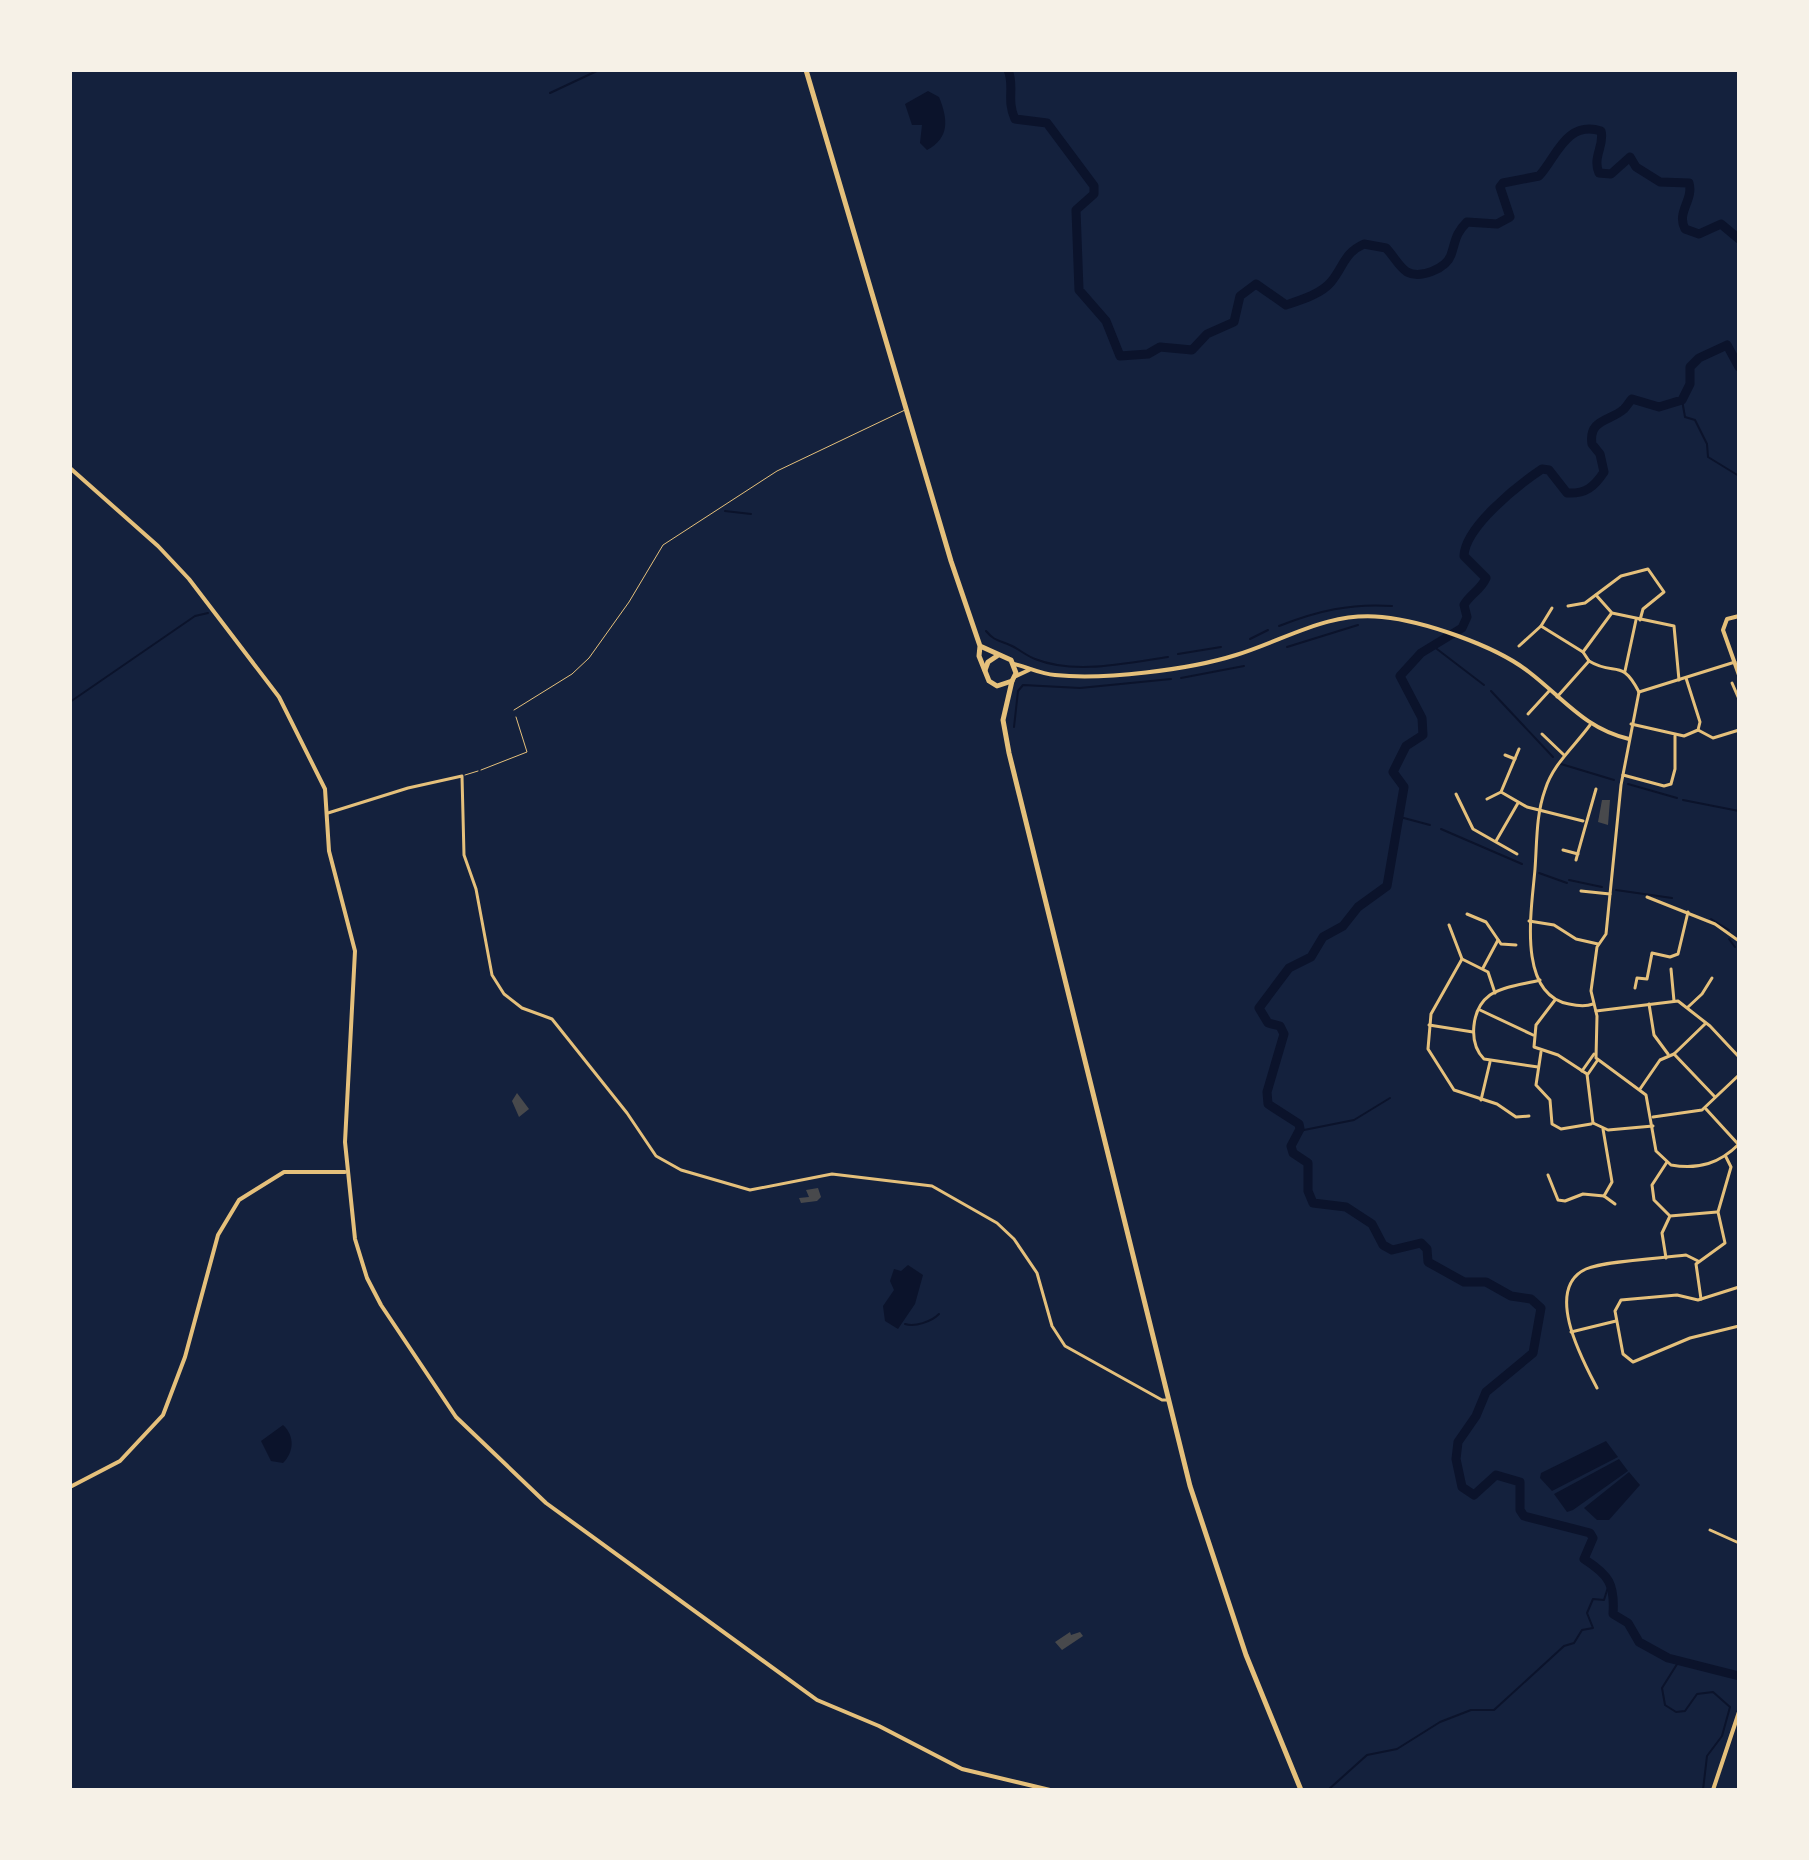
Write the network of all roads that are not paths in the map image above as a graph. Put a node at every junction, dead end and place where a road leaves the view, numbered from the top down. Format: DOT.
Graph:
graph roads {
  1 [pos="806,70"];
  2 [pos="906,409"];
  3 [pos="70,468"];
  4 [pos="1596,595"];
  5 [pos="1568,606"];
  6 [pos="1552,608"];
  7 [pos="1612,613"];
  8 [pos="1739,616"];
  9 [pos="1638,620"];
  10 [pos="1541,626"];
  11 [pos="980,646"];
  12 [pos="1519,646"];
  13 [pos="1583,652"];
  14 [pos="997,656"];
  15 [pos="1589,661"];
  16 [pos="1737,661"];
  17 [pos="1014,664"];
  18 [pos="1029,670"];
  19 [pos="985,671"];
  20 [pos="1625,671"];
  21 [pos="1739,675"];
  22 [pos="1686,678"];
  23 [pos="1013,679"];
  24 [pos="1679,680"];
  25 [pos="1732,683"];
  26 [pos="997,686"];
  27 [pos="1550,690"];
  28 [pos="1639,692"];
  29 [pos="1557,697"];
  30 [pos="1739,699"];
  31 [pos="1005,700"];
  32 [pos="514,710"];
  33 [pos="1528,714"];
  34 [pos="1631,724"];
  35 [pos="1590,725"];
  36 [pos="1698,730"];
  37 [pos="1739,730"];
  38 [pos="1542,734"];
  39 [pos="1675,736"];
  40 [pos="1629,739"];
  41 [pos="1519,749"];
  42 [pos="1505,755"];
  43 [pos="1564,755"];
  44 [pos="1515,759"];
  45 [pos="478,771"];
  46 [pos="1623,775"];
  47 [pos="462,776"];
  48 [pos="1596,789"];
  49 [pos="1501,792"];
  50 [pos="1456,794"];
  51 [pos="1487,799"];
  52 [pos="1465,802"];
  53 [pos="1458,803"];
  54 [pos="1518,803"];
  55 [pos="1539,809"];
  56 [pos="328,813"];
  57 [pos="1583,821"];
  58 [pos="1616,826"];
  59 [pos="1622,827"];
  60 [pos="1496,841"];
  61 [pos="1563,850"];
  62 [pos="1517,854"];
  63 [pos="1578,854"];
  64 [pos="1576,860"];
  65 [pos="1581,891"];
  66 [pos="1610,894"];
  67 [pos="1647,897"];
  68 [pos="1688,912"];
  69 [pos="1467,914"];
  70 [pos="1529,921"];
  71 [pos="1449,925"];
  72 [pos="1457,930"];
  73 [pos="1450,931"];
  74 [pos="1498,940"];
  75 [pos="1739,941"];
  76 [pos="1598,944"];
  77 [pos="1516,945"];
  78 [pos="1462,959"];
  79 [pos="1483,968"];
  80 [pos="1671,969"];
  81 [pos="1712,978"];
  82 [pos="1540,980"];
  83 [pos="1635,988"];
  84 [pos="1495,993"];
  85 [pos="1555,1000"];
  86 [pos="1674,1001"];
  87 [pos="1593,1004"];
  88 [pos="1649,1004"];
  89 [pos="1688,1007"];
  90 [pos="1480,1010"];
  91 [pos="1596,1011"];
  92 [pos="1705,1024"];
  93 [pos="1429,1025"];
  94 [pos="1473,1032"];
  95 [pos="1533,1035"];
  96 [pos="1541,1052"];
  97 [pos="1595,1054"];
  98 [pos="1668,1054"];
  99 [pos="1674,1054"];
  100 [pos="1739,1057"];
  101 [pos="1597,1061"];
  102 [pos="1490,1062"];
  103 [pos="1538,1067"];
  104 [pos="1582,1071"];
  105 [pos="1587,1074"];
  106 [pos="1739,1075"];
  107 [pos="1640,1089"];
  108 [pos="1715,1097"];
  109 [pos="1481,1100"];
  110 [pos="1705,1108"];
  111 [pos="1529,1116"];
  112 [pos="1652,1117"];
  113 [pos="1593,1123"];
  114 [pos="1653,1126"];
  115 [pos="1603,1129"];
  116 [pos="1739,1144"];
  117 [pos="1726,1157"];
  118 [pos="1667,1162"];
  119 [pos="345,1172"];
  120 [pos="1548,1175"];
  121 [pos="1604,1196"];
  122 [pos="1565,1201"];
  123 [pos="1615,1204"];
  124 [pos="1567,1208"];
  125 [pos="1718,1212"];
  126 [pos="1670,1216"];
  127 [pos="1666,1258"];
  128 [pos="1698,1261"];
  129 [pos="1739,1287"];
  130 [pos="1701,1299"];
  131 [pos="1616,1321"];
  132 [pos="1739,1326"];
  133 [pos="1571,1332"];
  134 [pos="1591,1361"];
  135 [pos="1585,1364"];
  136 [pos="1597,1388"];
  137 [pos="1168,1400"];
  138 [pos="70,1487"];
  139 [pos="1710,1530"];
  140 [pos="1739,1543"];
  141 [pos="1739,1712"];
  142 [pos="1050,1790"];
  143 [pos="1301,1790"];
  144 [pos="1713,1790"];
  1 -- 2 [label="main road"];
  2 -- 11 [label="main road"];
  2 -- 32 [label="lane"];
  3 -- 56 [label="street"];
  4 -- 5 [label="street"];
  4 -- 7 [label="street"];
  4 -- 9 [label="street"];
  6 -- 10 [label="street"];
  7 -- 9 [label="street"];
  7 -- 13 [label="street"];
  8 -- 16 [label="street"];
  9 -- 20 [label="street"];
  9 -- 24 [label="street"];
  10 -- 12 [label="street"];
  10 -- 13 [label="street"];
  11 -- 14 [label="main road"];
  11 -- 19 [label="main road"];
  13 -- 15 [label="street"];
  14 -- 17 [label="main road"];
  14 -- 19 [label="main road"];
  15 -- 20 [label="street"];
  15 -- 29 [label="street"];
  16 -- 21 [label="street"];
  16 -- 22 [label="street"];
  17 -- 18 [label="street"];
  17 -- 23 [label="main road"];
  18 -- 23 [label="street"];
  18 -- 27 [label="street"];
  19 -- 26 [label="main road"];
  20 -- 28 [label="street"];
  22 -- 24 [label="street"];
  22 -- 36 [label="street"];
  23 -- 26 [label="main road"];
  23 -- 31 [label="main road"];
  24 -- 28 [label="street"];
  25 -- 30 [label="street"];
  26 -- 31 [label="main road"];
  27 -- 29 [label="street"];
  27 -- 33 [label="street"];
  28 -- 34 [label="street"];
  29 -- 35 [label="street"];
  31 -- 137 [label="main road"];
  34 -- 39 [label="street"];
  34 -- 40 [label="street"];
  35 -- 40 [label="street"];
  35 -- 43 [label="street"];
  36 -- 37 [label="street"];
  36 -- 39 [label="street"];
  38 -- 43 [label="street"];
  39 -- 46 [label="street"];
  40 -- 46 [label="street"];
  41 -- 44 [label="street"];
  42 -- 44 [label="street"];
  43 -- 55 [label="street"];
  44 -- 49 [label="street"];
  45 -- 47 [label="lane"];
  46 -- 58 [label="street"];
  47 -- 56 [label="street"];
  47 -- 137 [label="street"];
  48 -- 57 [label="street"];
  49 -- 51 [label="street"];
  49 -- 54 [label="street"];
  50 -- 53 [label="street"];
  52 -- 53 [label="street"];
  53 -- 60 [label="street"];
  54 -- 55 [label="street"];
  54 -- 60 [label="street"];
  55 -- 57 [label="street"];
  55 -- 70 [label="street"];
  56 -- 119 [label="street"];
  57 -- 63 [label="street"];
  58 -- 59 [label="street"];
  58 -- 66 [label="street"];
  60 -- 62 [label="street"];
  61 -- 63 [label="street"];
  63 -- 64 [label="street"];
  65 -- 66 [label="street"];
  66 -- 76 [label="street"];
  67 -- 68 [label="street"];
  68 -- 75 [label="street"];
  68 -- 83 [label="street"];
  69 -- 74 [label="street"];
  70 -- 76 [label="street"];
  70 -- 82 [label="street"];
  71 -- 73 [label="street"];
  72 -- 73 [label="street"];
  73 -- 78 [label="street"];
  74 -- 77 [label="street"];
  74 -- 79 [label="street"];
  76 -- 87 [label="street"];
  78 -- 79 [label="street"];
  78 -- 93 [label="street"];
  79 -- 84 [label="street"];
  80 -- 86 [label="street"];
  81 -- 89 [label="street"];
  82 -- 84 [label="street"];
  82 -- 85 [label="street"];
  84 -- 90 [label="street"];
  85 -- 87 [label="street"];
  85 -- 95 [label="street"];
  86 -- 88 [label="street"];
  86 -- 89 [label="street"];
  87 -- 91 [label="street"];
  88 -- 91 [label="street"];
  88 -- 98 [label="street"];
  89 -- 92 [label="street"];
  90 -- 94 [label="street"];
  90 -- 95 [label="street"];
  91 -- 97 [label="street"];
  92 -- 99 [label="street"];
  92 -- 100 [label="street"];
  93 -- 94 [label="street"];
  93 -- 109 [label="street"];
  94 -- 102 [label="street"];
  95 -- 96 [label="street"];
  96 -- 103 [label="street"];
  96 -- 104 [label="street"];
  97 -- 101 [label="street"];
  97 -- 104 [label="street"];
  98 -- 99 [label="street"];
  98 -- 107 [label="street"];
  99 -- 108 [label="street"];
  101 -- 105 [label="street"];
  101 -- 107 [label="street"];
  102 -- 103 [label="street"];
  102 -- 109 [label="street"];
  103 -- 113 [label="street"];
  104 -- 105 [label="street"];
  105 -- 113 [label="street"];
  106 -- 108 [label="street"];
  107 -- 112 [label="street"];
  108 -- 110 [label="street"];
  109 -- 111 [label="street"];
  110 -- 112 [label="street"];
  110 -- 116 [label="street"];
  112 -- 114 [label="street"];
  113 -- 115 [label="street"];
  114 -- 115 [label="street"];
  114 -- 118 [label="street"];
  115 -- 121 [label="street"];
  116 -- 117 [label="street"];
  117 -- 118 [label="street"];
  117 -- 125 [label="street"];
  118 -- 126 [label="street"];
  119 -- 138 [label="street"];
  119 -- 142 [label="street"];
  120 -- 122 [label="street"];
  121 -- 122 [label="street"];
  121 -- 123 [label="street"];
  122 -- 124 [label="street"];
  125 -- 126 [label="street"];
  125 -- 128 [label="street"];
  126 -- 127 [label="street"];
  127 -- 128 [label="street"];
  127 -- 133 [label="street"];
  128 -- 130 [label="street"];
  129 -- 130 [label="street"];
  130 -- 131 [label="street"];
  131 -- 132 [label="street"];
  131 -- 133 [label="street"];
  133 -- 135 [label="street"];
  134 -- 135 [label="street"];
  135 -- 136 [label="street"];
  137 -- 143 [label="main road"];
  139 -- 140 [label="street"];
  141 -- 144 [label="street"];
}
